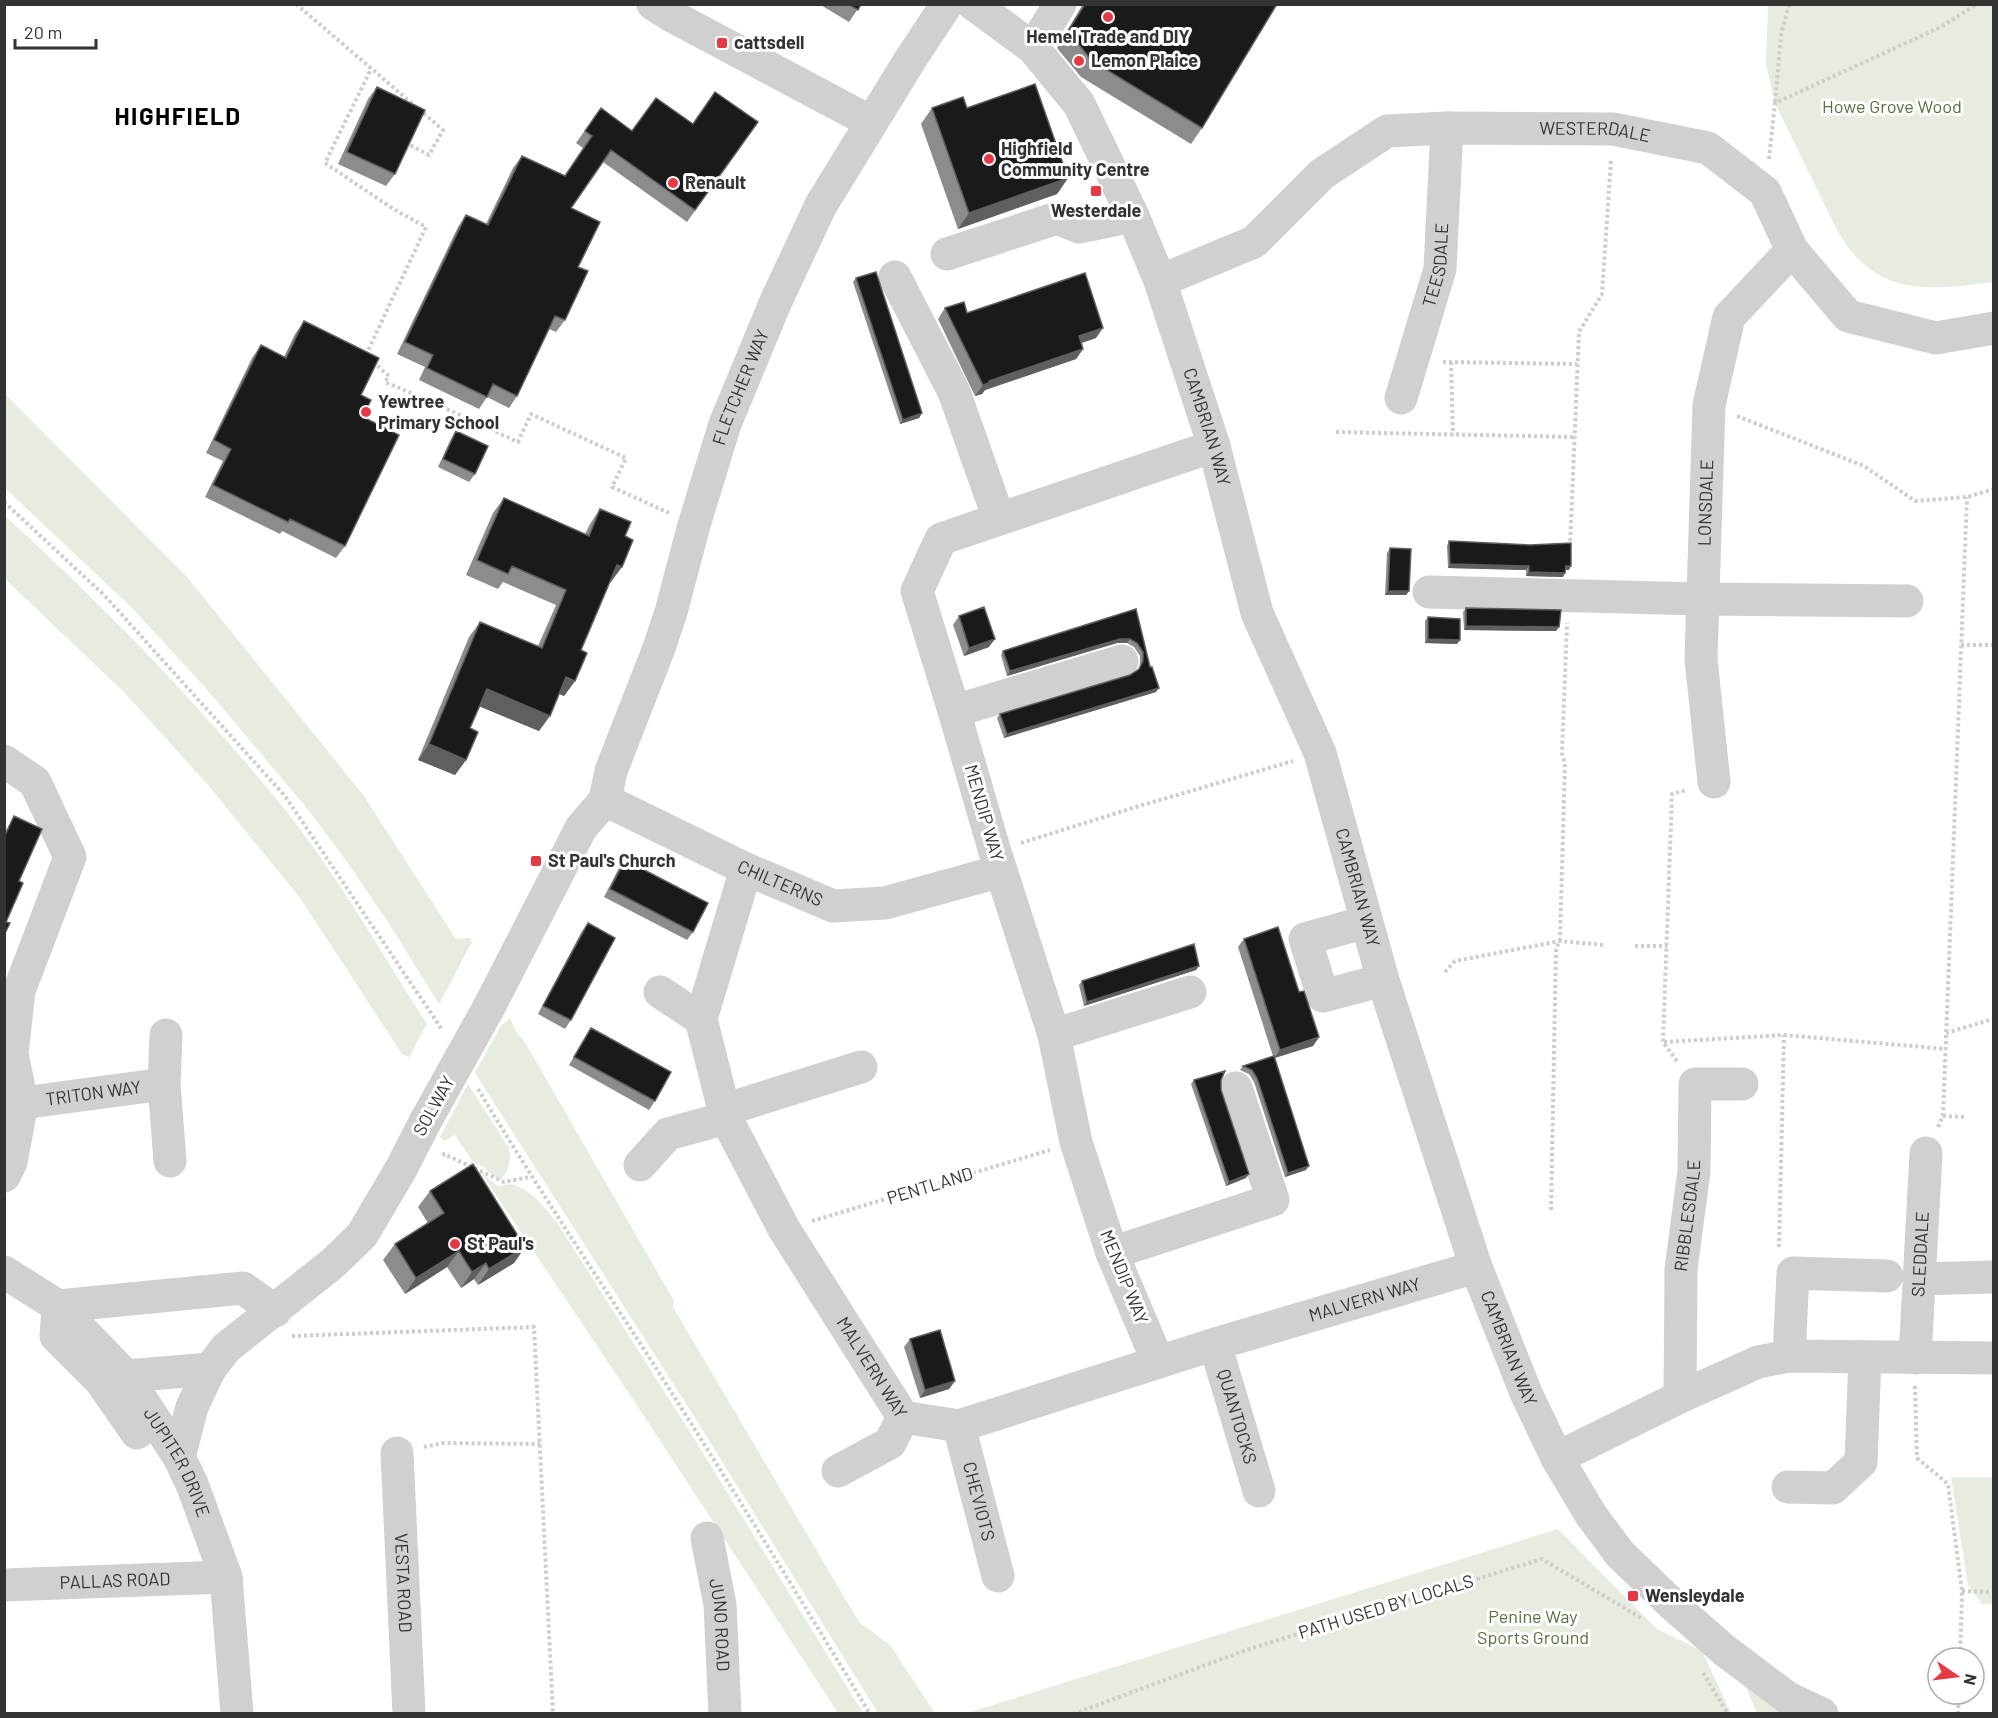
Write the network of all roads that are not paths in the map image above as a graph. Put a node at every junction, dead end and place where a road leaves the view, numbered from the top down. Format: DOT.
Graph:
graph roads {
  1 [pos="653,4"];
  2 [pos="947,4"];
  3 [pos="973,4"];
  4 [pos="1060,4"];
  5 [pos="1033,48"];
  6 [pos="871,122"];
  7 [pos="1448,128"];
  8 [pos="1133,216"];
  9 [pos="1792,250"];
  10 [pos="947,254"];
  11 [pos="895,278"];
  12 [pos="1160,281"];
  13 [pos="1994,328"];
  14 [pos="1401,399"];
  15 [pos="1215,446"];
  16 [pos="999,519"];
  17 [pos="1429,592"];
  18 [pos="1701,599"];
  19 [pos="1907,601"];
  20 [pos="1122,661"];
  21 [pos="954,711"];
  22 [pos="4,761"];
  23 [pos="1714,782"];
  24 [pos="605,800"];
  25 [pos="998,861"];
  26 [pos="746,869"];
  27 [pos="1366,922"];
  28 [pos="1383,980"];
  29 [pos="660,992"];
  30 [pos="1190,992"];
  31 [pos="701,1019"];
  32 [pos="166,1035"];
  33 [pos="1054,1035"];
  34 [pos="861,1067"];
  35 [pos="164,1084"];
  36 [pos="1742,1084"];
  37 [pos="1236,1088"];
  38 [pos="22,1103"];
  39 [pos="725,1114"];
  40 [pos="1926,1153"];
  41 [pos="170,1161"];
  42 [pos="640,1165"];
  43 [pos="4,1176"];
  44 [pos="1112,1253"];
  45 [pos="1476,1267"];
  46 [pos="4,1272"];
  47 [pos="1887,1276"];
  48 [pos="1993,1277"];
  49 [pos="1919,1279"];
  50 [pos="58,1306"];
  51 [pos="275,1311"];
  52 [pos="1215,1344"];
  53 [pos="1789,1356"];
  54 [pos="1865,1357"];
  55 [pos="1915,1358"];
  56 [pos="1994,1358"];
  57 [pos="1158,1362"];
  58 [pos="210,1369"];
  59 [pos="126,1376"];
  60 [pos="1680,1397"];
  61 [pos="903,1417"];
  62 [pos="959,1426"];
  63 [pos="397,1453"];
  64 [pos="1557,1458"];
  65 [pos="838,1470"];
  66 [pos="186,1471"];
  67 [pos="1788,1487"];
  68 [pos="1259,1491"];
  69 [pos="707,1538"];
  70 [pos="226,1576"];
  71 [pos="998,1576"];
  72 [pos="4,1585"];
  73 [pos="237,1713"];
  74 [pos="409,1713"];
  75 [pos="725,1713"];
  76 [pos="1822,1713"];
  1 -- 6 [label="street"];
  2 -- 6 [label="street, FLETCHER WAY"];
  3 -- 5 [label="street, CAMBRIAN WAY"];
  4 -- 5 [label="street"];
  5 -- 8 [label="street, CAMBRIAN WAY"];
  6 -- 24 [label="street, FLETCHER WAY"];
  7 -- 9 [label="street, WESTERDALE"];
  7 -- 12 [label="street, WESTERDALE"];
  7 -- 14 [label="street, TEESDALE"];
  8 -- 10 [label="street"];
  8 -- 12 [label="street, CAMBRIAN WAY"];
  9 -- 13 [label="street, WESTERDALE"];
  9 -- 18 [label="street, LONSDALE"];
  11 -- 16 [label="street"];
  12 -- 15 [label="street, CAMBRIAN WAY"];
  15 -- 16 [label="street, MENDIP WAY"];
  15 -- 27 [label="street, CAMBRIAN WAY"];
  16 -- 21 [label="street, MENDIP WAY"];
  17 -- 18 [label="street"];
  18 -- 19 [label="street"];
  18 -- 23 [label="street, LONSDALE"];
  20 -- 21 [label="street"];
  21 -- 25 [label="street, MENDIP WAY"];
  22 -- 38 [label="street"];
  24 -- 26 [label="street, CHILTERNS"];
  24 -- 51 [label="street, SOLWAY, bridge"];
  25 -- 26 [label="street, CHILTERNS"];
  25 -- 33 [label="street, MENDIP WAY"];
  26 -- 31 [label="street"];
  27 -- 28 [label="street, CAMBRIAN WAY"];
  27 -- 28 [label="street"];
  28 -- 45 [label="street, CAMBRIAN WAY"];
  29 -- 31 [label="street"];
  30 -- 33 [label="street"];
  31 -- 39 [label="street, MALVERN WAY"];
  32 -- 35 [label="street, TRITON WAY"];
  33 -- 44 [label="street, MENDIP WAY"];
  34 -- 39 [label="street"];
  35 -- 38 [label="street, TRITON WAY"];
  35 -- 41 [label="street, TRITON WAY"];
  36 -- 60 [label="street, RIBBLESDALE"];
  37 -- 44 [label="street"];
  38 -- 43 [label="street"];
  39 -- 42 [label="street"];
  39 -- 61 [label="street, MALVERN WAY"];
  40 -- 49 [label="street, SLEDDALE"];
  44 -- 57 [label="street, MENDIP WAY"];
  45 -- 52 [label="street, MALVERN WAY"];
  45 -- 64 [label="street, CAMBRIAN WAY"];
  46 -- 50 [label="street, JUPITER DRIVE"];
  47 -- 53 [label="street"];
  48 -- 49 [label="street"];
  49 -- 55 [label="street, SLEDDALE"];
  50 -- 51 [label="street"];
  50 -- 59 [label="street, JUPITER DRIVE"];
  50 -- 66 [label="street"];
  51 -- 58 [label="street, SOLWAY"];
  52 -- 57 [label="street, MALVERN WAY"];
  52 -- 68 [label="street, QUANTOCKS"];
  53 -- 54 [label="street"];
  53 -- 60 [label="street"];
  54 -- 55 [label="street"];
  54 -- 67 [label="street"];
  55 -- 56 [label="street"];
  57 -- 62 [label="street, MALVERN WAY"];
  58 -- 59 [label="street"];
  58 -- 66 [label="street, SOLWAY"];
  59 -- 66 [label="street, JUPITER DRIVE"];
  60 -- 64 [label="street"];
  61 -- 62 [label="street, MALVERN WAY"];
  61 -- 65 [label="street"];
  62 -- 71 [label="street, CHEVIOTS"];
  63 -- 74 [label="street, VESTA ROAD"];
  64 -- 76 [label="street, CAMBRIAN WAY"];
  66 -- 70 [label="street, JUPITER DRIVE"];
  69 -- 75 [label="street, JUNO ROAD"];
  70 -- 72 [label="street, PALLAS ROAD"];
  70 -- 73 [label="street, JUPITER DRIVE"];
}
